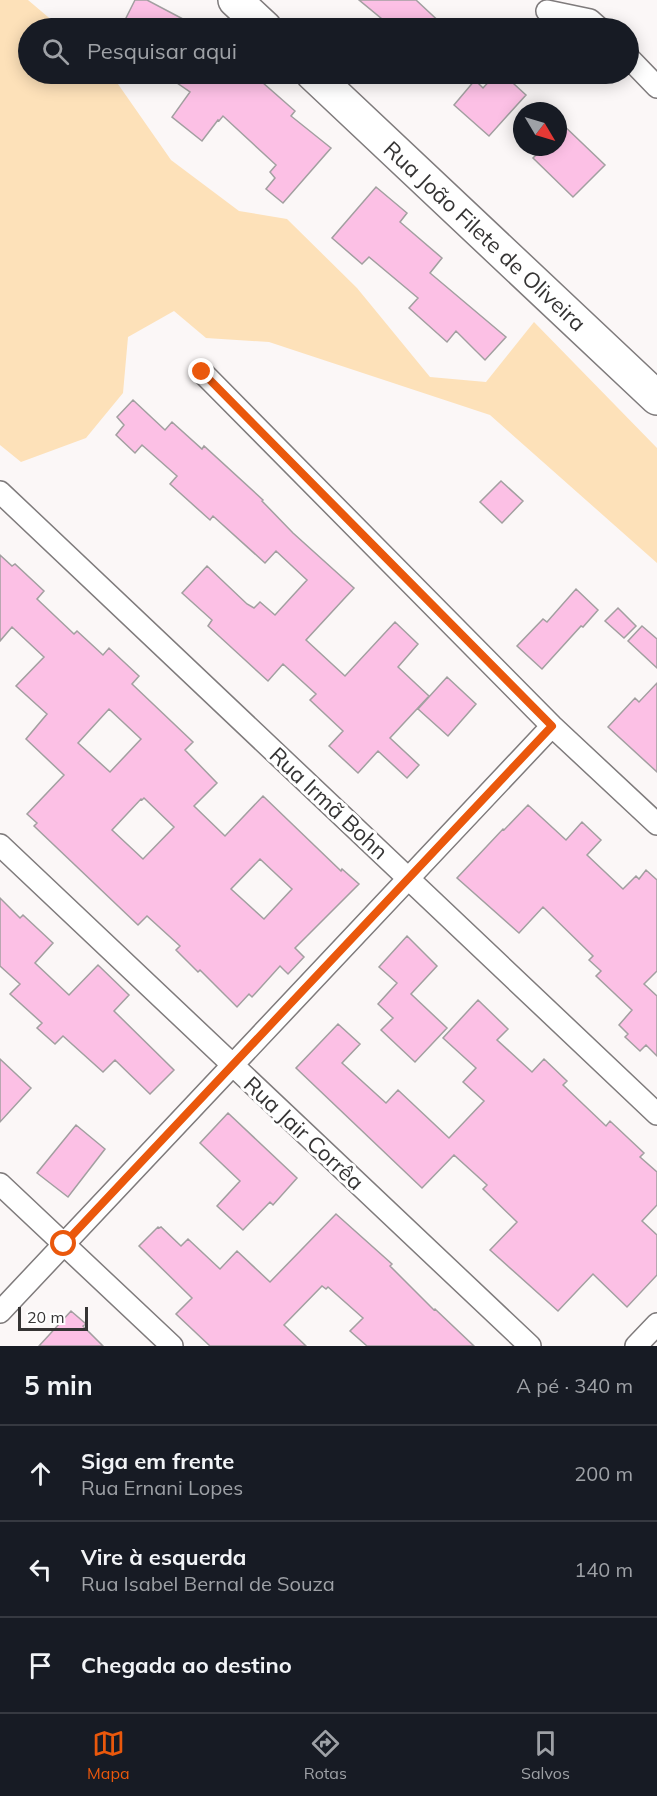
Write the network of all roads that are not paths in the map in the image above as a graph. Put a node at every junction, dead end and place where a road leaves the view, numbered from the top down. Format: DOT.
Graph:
graph roads {
  1 [pos="235,0"];
  2 [pos="547,10"];
  3 [pos="254,18"];
  4 [pos="581,18"];
  5 [pos="639,68"];
  6 [pos="324,84"];
  7 [pos="657,87"];
  8 [pos="202,372"];
  9 [pos="657,398"];
  10 [pos="0,492"];
  11 [pos="552,726"];
  12 [pos="657,824"];
  13 [pos="0,845"];
  14 [pos="409,879"];
  15 [pos="232,1065"];
  16 [pos="657,1114"];
  17 [pos="0,1184"];
  18 [pos="64,1244"];
  19 [pos="0,1312"];
  20 [pos="657,1324"];
  21 [pos="172,1346"];
  22 [pos="530,1346"];
  23 [pos="636,1346"];
  1 -- 3 [label="main road"];
  2 -- 4 [label="street"];
  5 -- 7 [label="street"];
  6 -- 9 [label="main road, Rua João Filete de Oliveira"];
  8 -- 11 [label="street"];
  10 -- 14 [label="street, Rua Irmã Bohn"];
  11 -- 12 [label="street"];
  11 -- 14 [label="street"];
  13 -- 15 [label="street, Rua Jair Corrêa"];
  14 -- 15 [label="street"];
  14 -- 16 [label="street, Rua Irmã Bohn"];
  15 -- 18 [label="street"];
  15 -- 22 [label="street, Rua Jair Corrêa"];
  17 -- 18 [label="street"];
  18 -- 19 [label="street"];
  18 -- 21 [label="street"];
  20 -- 23 [label="street"];
}
